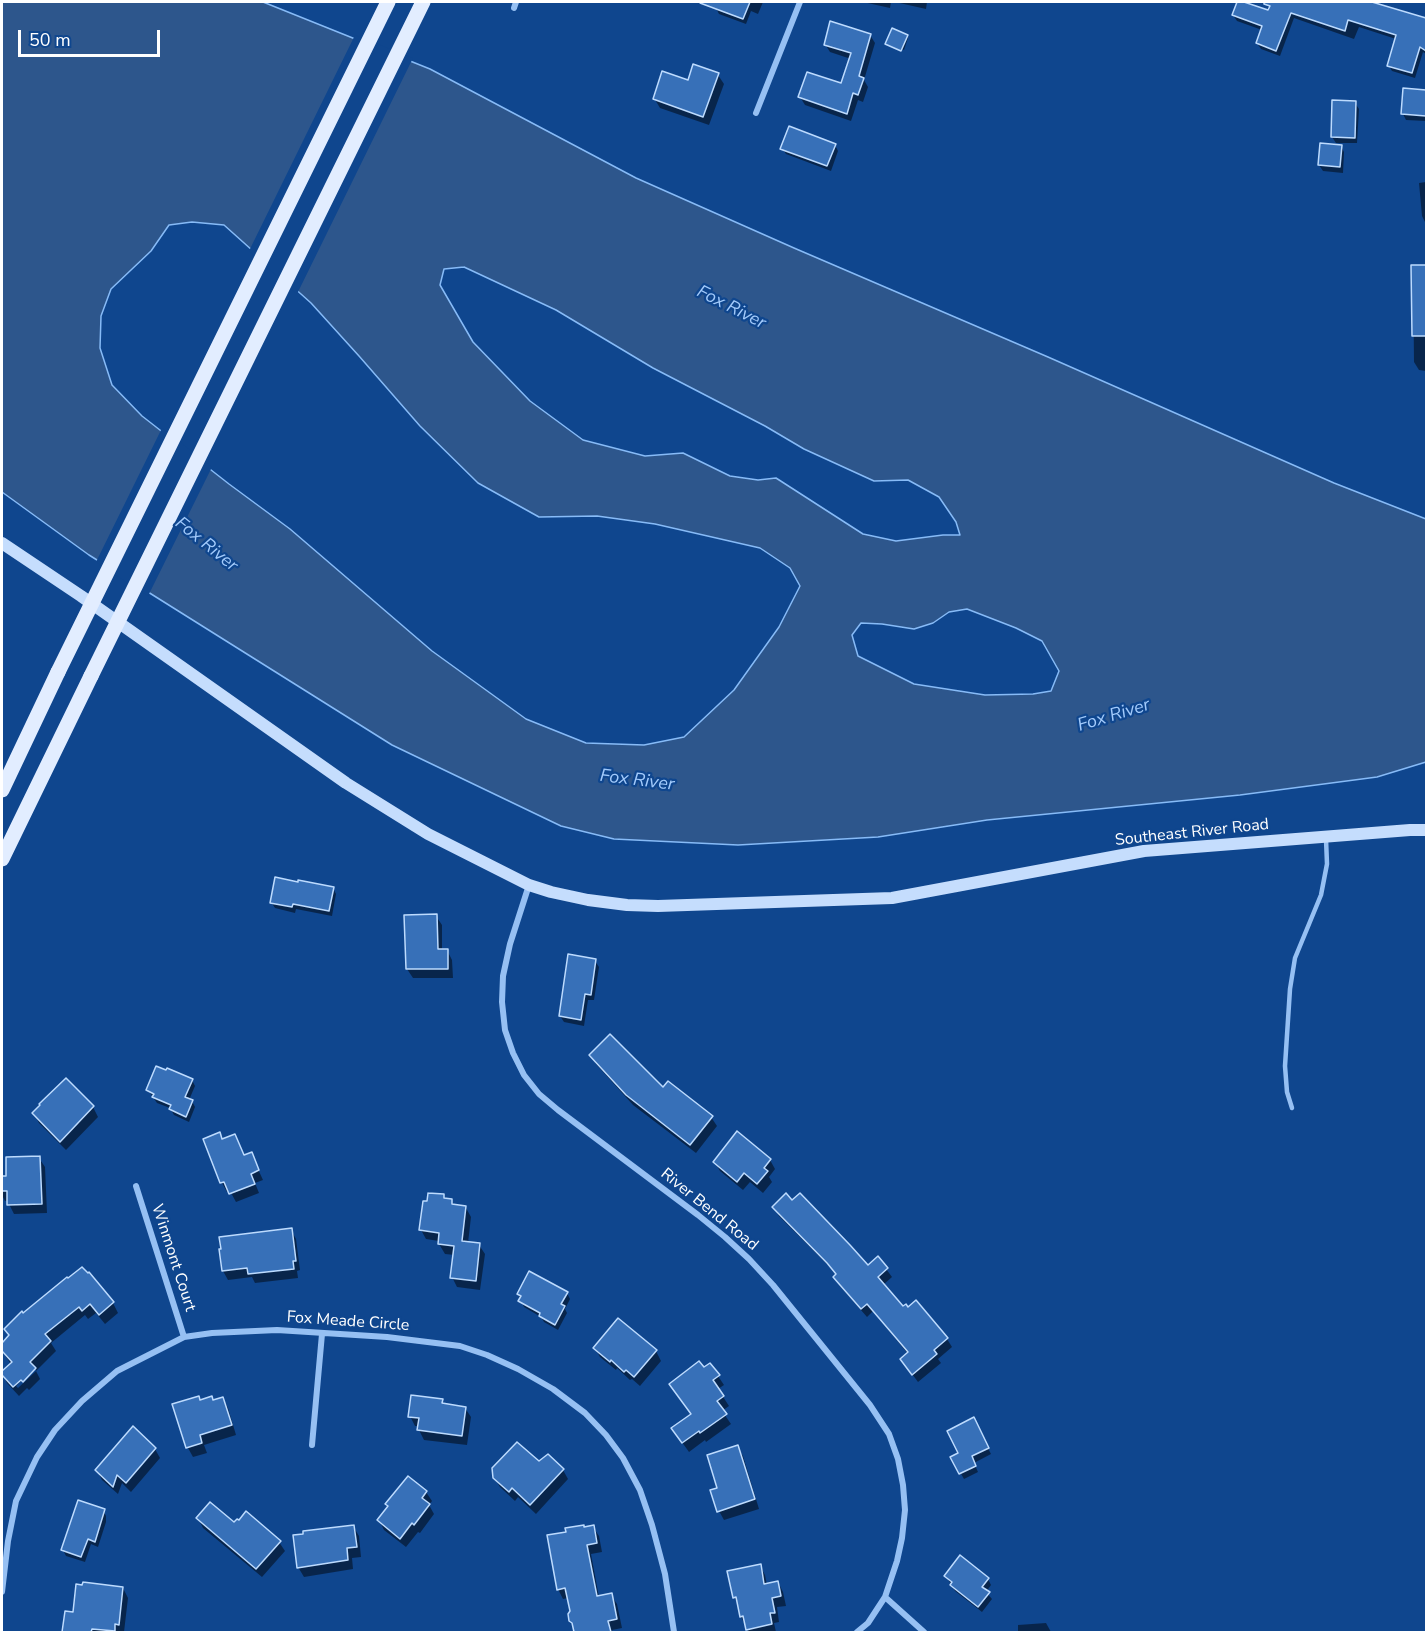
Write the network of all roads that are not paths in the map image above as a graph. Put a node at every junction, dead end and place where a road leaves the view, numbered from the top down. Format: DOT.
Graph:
graph roads {
  1 [pos="388,2"];
  2 [pos="423,2"];
  3 [pos="800,2"];
  4 [pos="756,113"];
  5 [pos="2,543"];
  6 [pos="2,790"];
  7 [pos="1426,830"];
  8 [pos="1326,836"];
  9 [pos="2,859"];
  10 [pos="529,885"];
  11 [pos="1292,1108"];
  12 [pos="136,1186"];
  13 [pos="322,1334"];
  14 [pos="184,1337"];
  15 [pos="312,1445"];
  16 [pos="2,1592"];
  17 [pos="885,1597"];
  18 [pos="674,1632"];
  19 [pos="857,1632"];
  20 [pos="924,1632"];
  1 -- 6 [label="main road, bridge"];
  2 -- 9 [label="main road, bridge"];
  3 -- 4 [label="street"];
  5 -- 10 [label="street, Southeast River Road"];
  7 -- 8 [label="street, Southeast River Road"];
  8 -- 10 [label="street, Southeast River Road"];
  8 -- 11 [label="lane"];
  10 -- 17 [label="street, River Bend Road"];
  12 -- 14 [label="street, Winmont Court"];
  13 -- 14 [label="street, Fox Meade Circle"];
  13 -- 15 [label="street"];
  13 -- 18 [label="street, Fox Meade Circle"];
  14 -- 16 [label="street, Fox Meade Circle"];
  17 -- 19 [label="street, River Bend Road"];
  17 -- 20 [label="street"];
}
